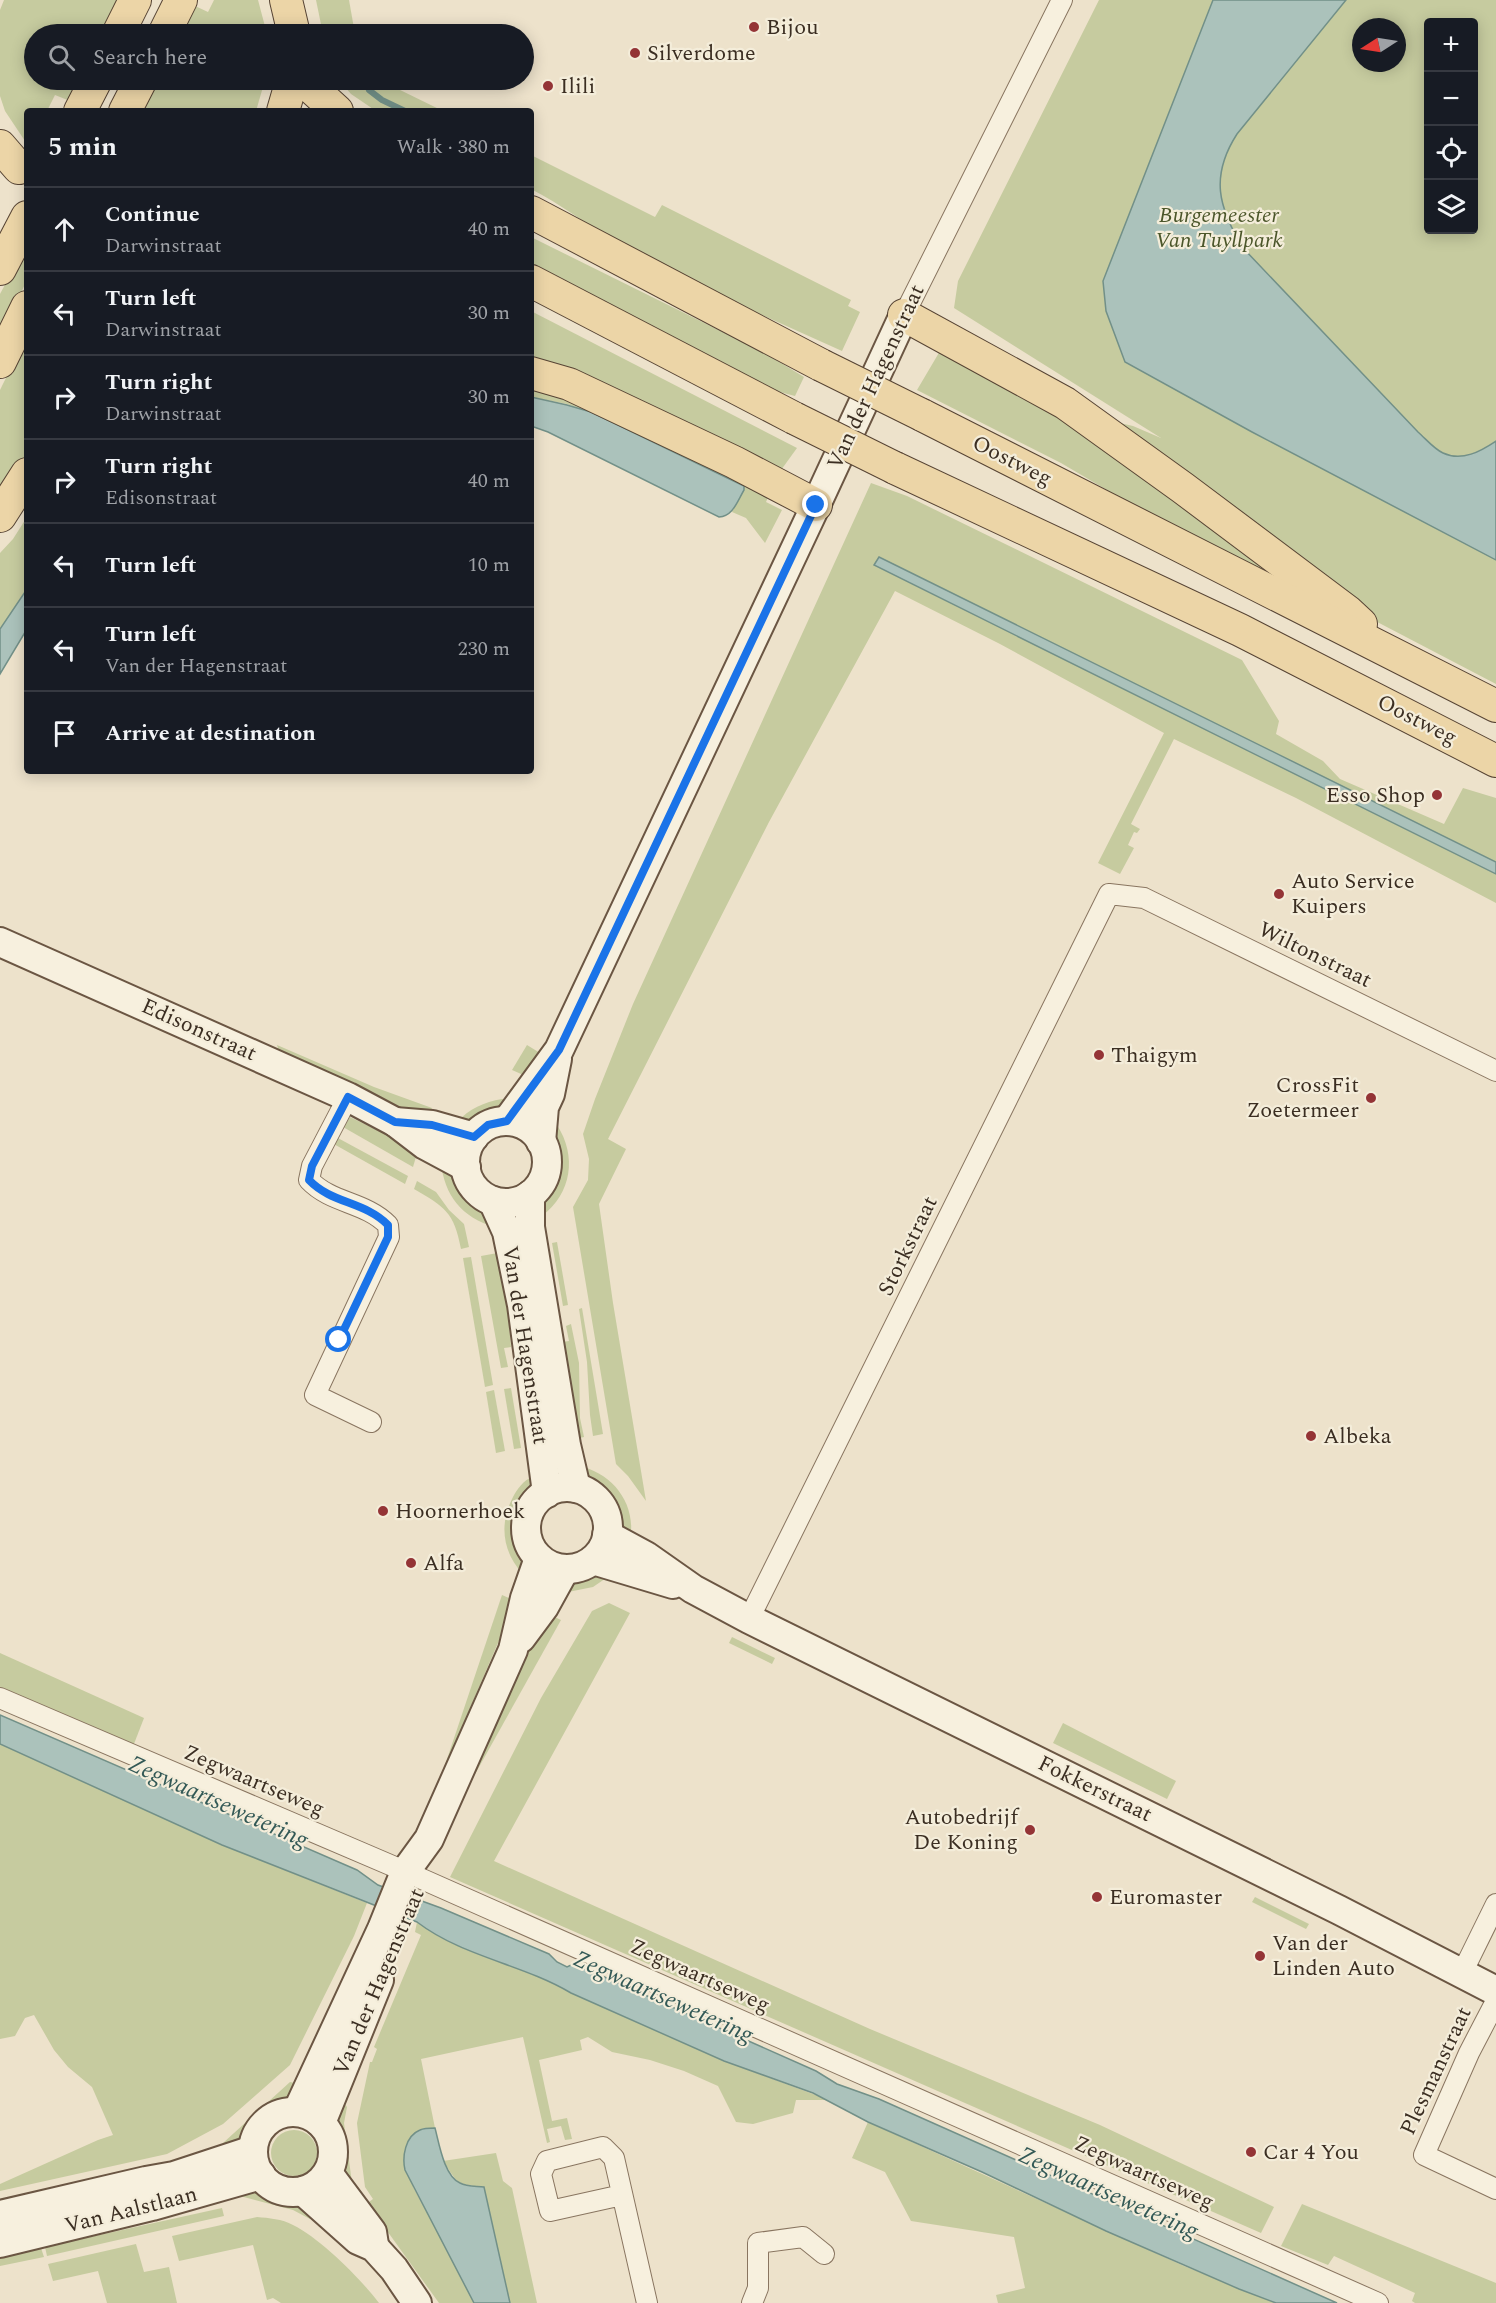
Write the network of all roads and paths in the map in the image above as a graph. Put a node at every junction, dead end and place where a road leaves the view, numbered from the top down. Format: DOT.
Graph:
graph roads {
  1 [pos="135,0"];
  2 [pos="181,0"];
  3 [pos="287,0"];
  4 [pos="1062,0"];
  5 [pos="123,24"];
  6 [pos="169,24"];
  7 [pos="292,24"];
  8 [pos="91,90"];
  9 [pos="136,90"];
  10 [pos="289,90"];
  11 [pos="314,90"];
  12 [pos="82,108"];
  13 [pos="127,108"];
  14 [pos="284,108"];
  15 [pos="334,108"];
  16 [pos="534,214"];
  17 [pos="22,227"];
  18 [pos="0,269"];
  19 [pos="534,283"];
  20 [pos="534,297"];
  21 [pos="24,313"];
  22 [pos="904,315"];
  23 [pos="649,342"];
  24 [pos="0,362"];
  25 [pos="534,374"];
  26 [pos="24,479"];
  27 [pos="816,505"];
  28 [pos="0,516"];
  29 [pos="1395,655"];
  30 [pos="1496,706"];
  31 [pos="1496,761"];
  32 [pos="1109,894"];
  33 [pos="0,942"];
  34 [pos="559,1050"];
  35 [pos="1496,1071"];
  36 [pos="348,1097"];
  37 [pos="507,1121"];
  38 [pos="395,1122"];
  39 [pos="474,1137"];
  40 [pos="541,1142"];
  41 [pos="466,1167"];
  42 [pos="530,1195"];
  43 [pos="493,1201"];
  44 [pos="371,1422"];
  45 [pos="576,1488"];
  46 [pos="546,1493"];
  47 [pos="607,1535"];
  48 [pos="539,1558"];
  49 [pos="592,1560"];
  50 [pos="565,1569"];
  51 [pos="693,1589"];
  52 [pos="749,1619"];
  53 [pos="513,1650"];
  54 [pos="0,1698"];
  55 [pos="411,1881"];
  56 [pos="1496,1904"];
  57 [pos="1462,1973"];
  58 [pos="1496,1991"];
  59 [pos="1496,2001"];
  60 [pos="309,2117"];
  61 [pos="257,2163"];
  62 [pos="328,2173"];
  63 [pos="1496,2188"];
  64 [pos="303,2191"];
  65 [pos="622,2195"];
  66 [pos="0,2215"];
  67 [pos="0,2243"];
  68 [pos="374,2247"];
  69 [pos="824,2254"];
  70 [pos="417,2303"];
  71 [pos="647,2303"];
  72 [pos="752,2303"];
  73 [pos="1378,2303"];
  1 -- 5 [label="main road"];
  2 -- 6 [label="main road"];
  3 -- 7 [label="main road"];
  4 -- 22 [label="street, Van der Hagenstraat"];
  8 -- 12 [label="main road"];
  9 -- 13 [label="main road"];
  10 -- 14 [label="main road"];
  11 -- 15 [label="main road"];
  16 -- 29 [label="main road, Oostweg, bridge"];
  17 -- 18 [label="main road"];
  19 -- 23 [label="main road, Oostweg"];
  20 -- 23 [label="main road"];
  21 -- 24 [label="main road"];
  22 -- 27 [label="street, Van der Hagenstraat"];
  22 -- 29 [label="main road"];
  23 -- 31 [label="main road, Oostweg, bridge"];
  25 -- 27 [label="main road"];
  26 -- 28 [label="main road"];
  27 -- 34 [label="street, Van der Hagenstraat"];
  29 -- 30 [label="main road, Oostweg"];
  32 -- 35 [label="street, Wiltonstraat"];
  32 -- 52 [label="street, Storkstraat"];
  33 -- 36 [label="street, Edisonstraat"];
  34 -- 37 [label="street, Van der Hagenstraat"];
  34 -- 40 [label="street, Van der Hagenstraat"];
  36 -- 38 [label="street, Edisonstraat"];
  36 -- 44 [label="street"];
  37 -- 39 [label="street"];
  37 -- 40 [label="street"];
  38 -- 39 [label="street, Edisonstraat"];
  38 -- 41 [label="street, Edisonstraat"];
  39 -- 41 [label="street"];
  40 -- 42 [label="street"];
  41 -- 43 [label="street"];
  42 -- 43 [label="street"];
  42 -- 45 [label="street, Van der Hagenstraat"];
  43 -- 46 [label="street, Van der Hagenstraat"];
  45 -- 46 [label="street"];
  45 -- 47 [label="street"];
  46 -- 48 [label="street"];
  47 -- 49 [label="street"];
  47 -- 51 [label="street, Fokkerstraat"];
  48 -- 50 [label="street"];
  48 -- 53 [label="street, Van der Hagenstraat"];
  49 -- 50 [label="street"];
  49 -- 51 [label="street, Fokkerstraat"];
  50 -- 53 [label="street, Van der Hagenstraat"];
  51 -- 52 [label="street, Fokkerstraat"];
  52 -- 57 [label="street, Fokkerstraat"];
  53 -- 55 [label="street, Van der Hagenstraat"];
  54 -- 55 [label="street, Zegwaartseweg"];
  55 -- 60 [label="street, Van der Hagenstraat"];
  55 -- 73 [label="street, Zegwaartseweg"];
  56 -- 57 [label="street"];
  57 -- 58 [label="street, Fokkerstraat"];
  59 -- 63 [label="street, Plesmanstraat"];
  60 -- 61 [label="street"];
  60 -- 62 [label="street"];
  61 -- 64 [label="street"];
  61 -- 66 [label="street, Van Aalstlaan"];
  61 -- 67 [label="street, Van Aalstlaan"];
  62 -- 64 [label="street"];
  62 -- 68 [label="street"];
  64 -- 68 [label="street"];
  65 -- 71 [label="street"];
  68 -- 70 [label="street"];
  69 -- 72 [label="street"];
}
